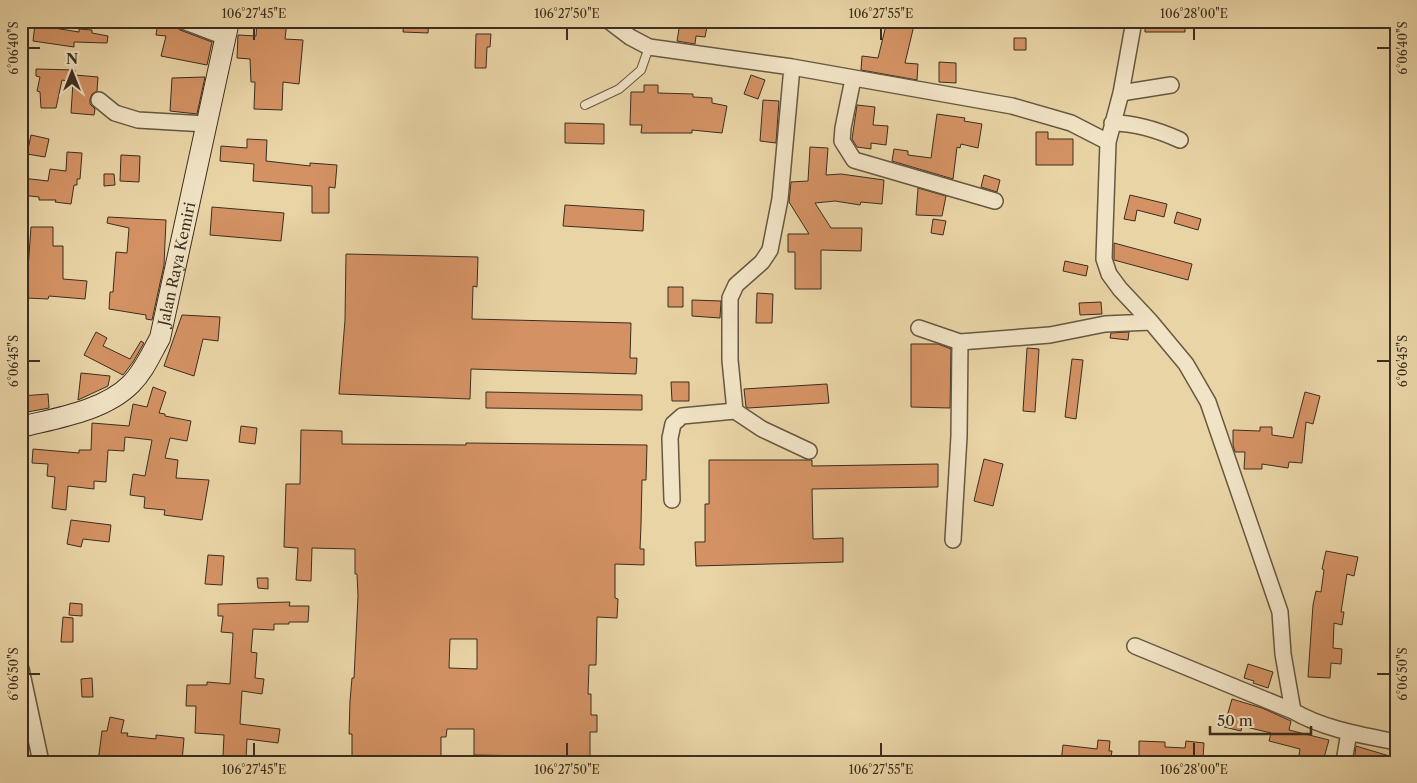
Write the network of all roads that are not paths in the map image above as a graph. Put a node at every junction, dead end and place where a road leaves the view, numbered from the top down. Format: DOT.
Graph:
graph roads {
  1 [pos="182,21"];
  2 [pos="609,21"];
  3 [pos="1134,21"];
  4 [pos="227,29"];
  5 [pos="649,47"];
  6 [pos="792,67"];
  7 [pos="853,79"];
  8 [pos="1171,85"];
  9 [pos="1121,93"];
  10 [pos="99,100"];
  11 [pos="585,105"];
  12 [pos="1112,122"];
  13 [pos="206,124"];
  14 [pos="1180,140"];
  15 [pos="1108,142"];
  16 [pos="995,201"];
  17 [pos="1151,322"];
  18 [pos="919,328"];
  19 [pos="960,342"];
  20 [pos="734,411"];
  21 [pos="21,427"];
  22 [pos="808,451"];
  23 [pos="672,500"];
  24 [pos="954,540"];
  25 [pos="1135,646"];
  26 [pos="21,669"];
  27 [pos="1293,711"];
  28 [pos="1349,732"];
  29 [pos="1395,741"];
  30 [pos="41,762"];
  31 [pos="1344,762"];
  1 -- 4 [label="street"];
  2 -- 5 [label="street"];
  3 -- 9 [label="street"];
  4 -- 13 [label="street, Jalan Raya Kemiri"];
  5 -- 6 [label="street"];
  5 -- 11 [label="lane"];
  6 -- 7 [label="street"];
  6 -- 20 [label="street"];
  7 -- 15 [label="street"];
  7 -- 16 [label="street"];
  8 -- 9 [label="street"];
  9 -- 12 [label="street"];
  10 -- 13 [label="street"];
  12 -- 14 [label="street"];
  12 -- 15 [label="street"];
  13 -- 21 [label="street, Jalan Raya Kemiri"];
  15 -- 17 [label="street"];
  17 -- 19 [label="street"];
  17 -- 27 [label="street"];
  18 -- 19 [label="street"];
  19 -- 24 [label="street"];
  20 -- 22 [label="street"];
  20 -- 23 [label="street"];
  25 -- 27 [label="street"];
  26 -- 30 [label="street"];
  27 -- 28 [label="street"];
  28 -- 29 [label="street"];
  28 -- 31 [label="street"];
}
